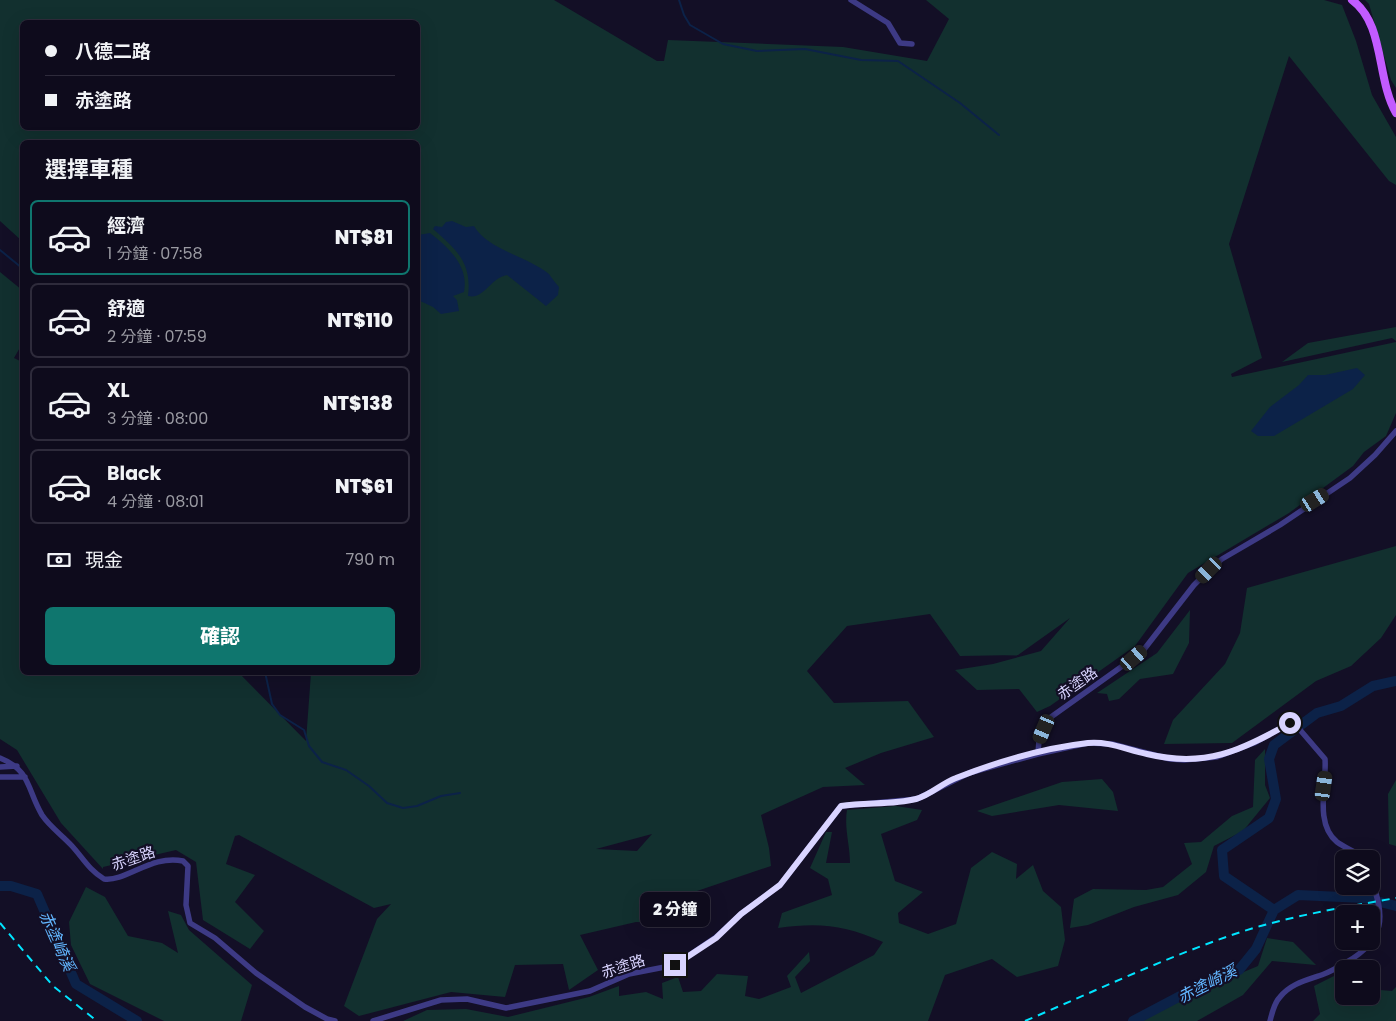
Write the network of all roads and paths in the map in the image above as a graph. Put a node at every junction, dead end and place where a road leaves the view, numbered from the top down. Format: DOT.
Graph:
graph roads {
  1 [pos="851,0"];
  2 [pos="1352,0"];
  3 [pos="912,44"];
  4 [pos="1396,113"];
  5 [pos="1396,431"];
  6 [pos="1038,754"];
  7 [pos="0,758"];
  8 [pos="0,766"];
  9 [pos="17,766"];
  10 [pos="0,777"];
  11 [pos="25,777"];
  12 [pos="1351,850"];
  13 [pos="1377,895"];
  14 [pos="335,1021"];
  15 [pos="373,1021"];
  16 [pos="1270,1021"];
  1 -- 3 [label="street"];
  2 -- 4 [label="main road"];
  5 -- 6 [label="street, 赤塗路"];
  6 -- 12 [label="street"];
  6 -- 15 [label="street, 赤塗路"];
  7 -- 9 [label="street, 赤塗路"];
  8 -- 9 [label="street"];
  9 -- 11 [label="street, 赤塗路"];
  10 -- 11 [label="street"];
  11 -- 14 [label="street, 赤塗路"];
  13 -- 16 [label="street"];
}
